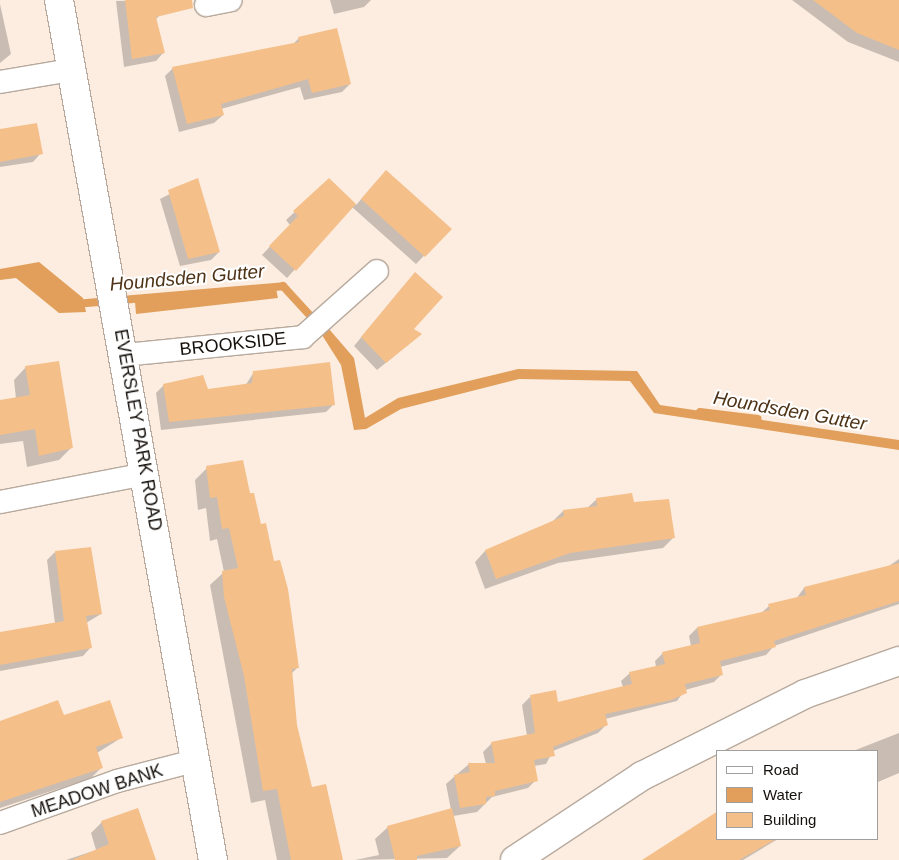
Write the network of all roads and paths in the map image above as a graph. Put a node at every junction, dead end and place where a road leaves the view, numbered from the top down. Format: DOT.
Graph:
graph roads {
  1 [pos="58,0"];
  2 [pos="231,0"];
  3 [pos="206,5"];
  4 [pos="72,70"];
  5 [pos="0,82"];
  6 [pos="377,271"];
  7 [pos="124,355"];
  8 [pos="146,474"];
  9 [pos="0,502"];
  10 [pos="899,661"];
  11 [pos="194,761"];
  12 [pos="0,823"];
  13 [pos="213,860"];
  14 [pos="515,860"];
  1 -- 4 [label="street, EVERSLEY PARK ROAD"];
  2 -- 3 [label="street"];
  4 -- 5 [label="street"];
  4 -- 7 [label="street, EVERSLEY PARK ROAD"];
  6 -- 7 [label="street, BROOKSIDE"];
  7 -- 8 [label="street, EVERSLEY PARK ROAD"];
  8 -- 9 [label="street"];
  8 -- 11 [label="street, EVERSLEY PARK ROAD"];
  10 -- 14 [label="street"];
  11 -- 12 [label="street, MEADOW BANK"];
  11 -- 13 [label="street, EVERSLEY PARK ROAD"];
}
